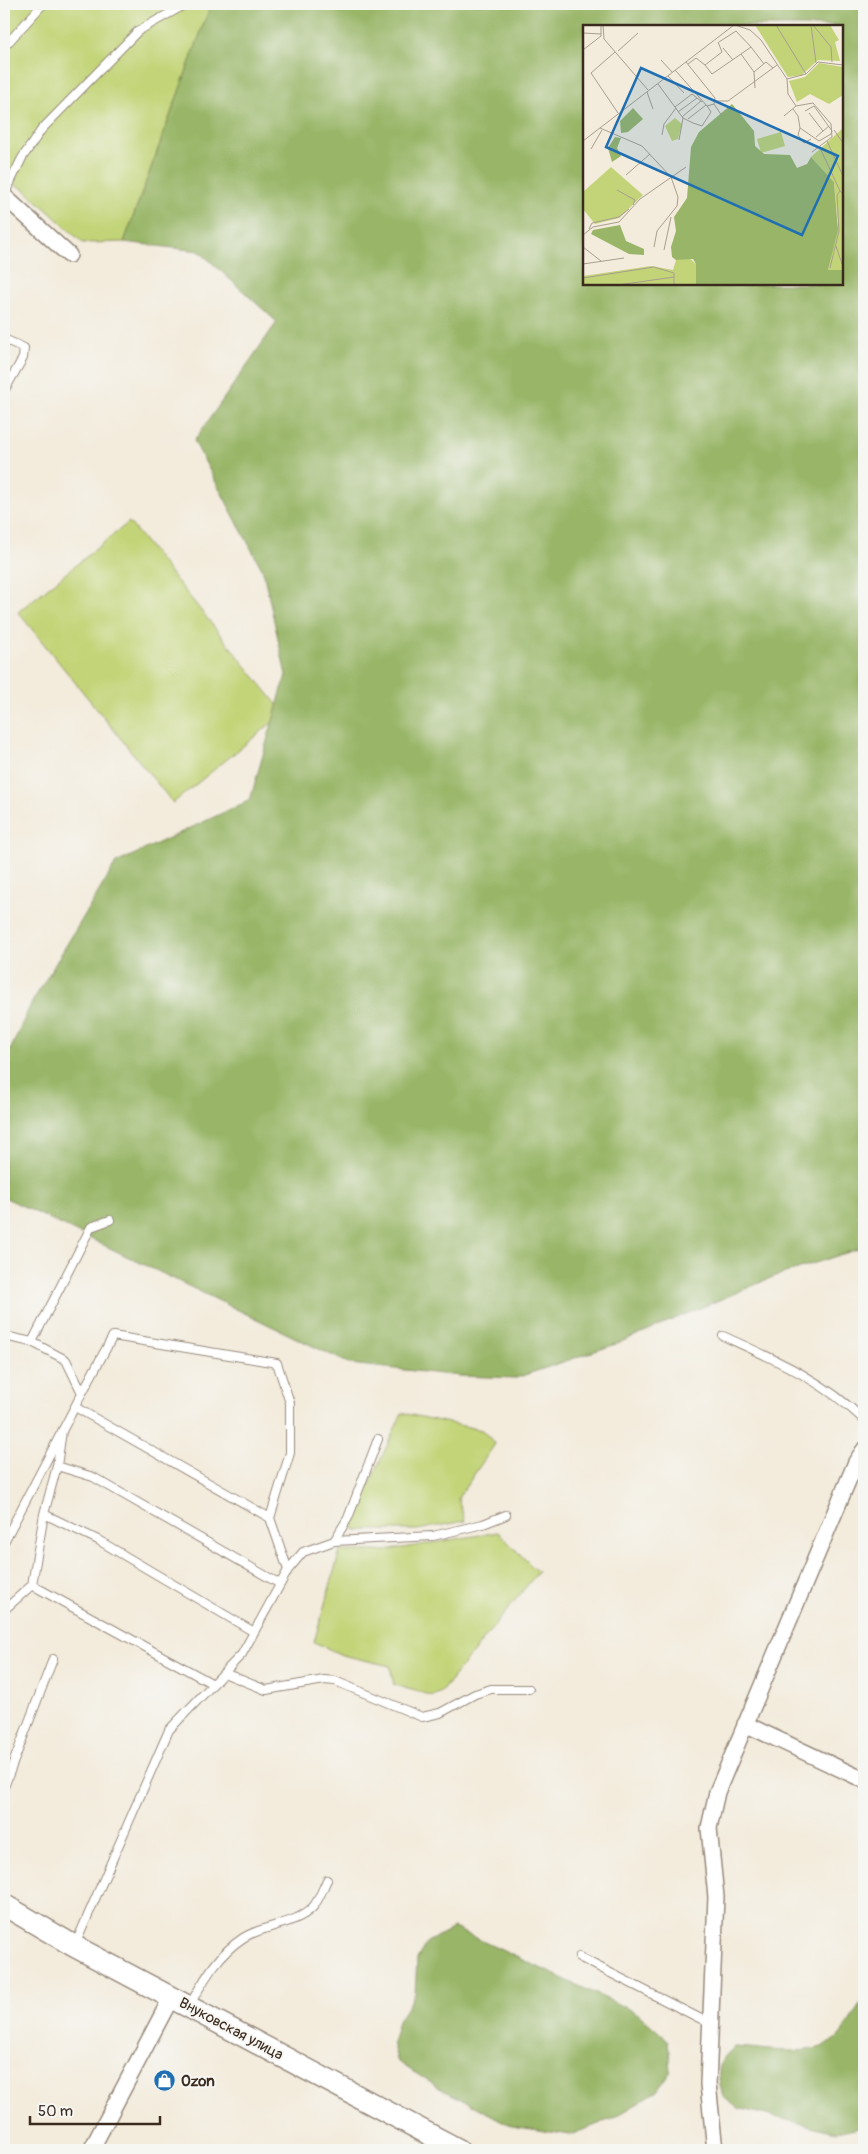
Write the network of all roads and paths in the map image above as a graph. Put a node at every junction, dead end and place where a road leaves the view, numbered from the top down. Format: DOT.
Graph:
graph roads {
  1 [pos="43,4"];
  2 [pos="186,4"];
  3 [pos="4,47"];
  4 [pos="4,195"];
  5 [pos="70,255"];
  6 [pos="4,339"];
  7 [pos="4,392"];
  8 [pos="110,1220"];
  9 [pos="4,1336"];
  10 [pos="722,1336"];
  11 [pos="32,1342"];
  12 [pos="82,1393"];
  13 [pos="75,1407"];
  14 [pos="864,1420"];
  15 [pos="62,1431"];
  16 [pos="378,1439"];
  17 [pos="864,1450"];
  18 [pos="58,1466"];
  19 [pos="44,1514"];
  20 [pos="506,1515"];
  21 [pos="270,1518"];
  22 [pos="334,1541"];
  23 [pos="4,1542"];
  24 [pos="288,1570"];
  25 [pos="280,1584"];
  26 [pos="32,1585"];
  27 [pos="4,1610"];
  28 [pos="254,1632"];
  29 [pos="53,1658"];
  30 [pos="224,1673"];
  31 [pos="213,1684"];
  32 [pos="529,1689"];
  33 [pos="745,1724"];
  34 [pos="864,1780"];
  35 [pos="4,1787"];
  36 [pos="327,1880"];
  37 [pos="4,1905"];
  38 [pos="74,1946"];
  39 [pos="579,1958"];
  40 [pos="180,2002"];
  41 [pos="709,2023"];
  42 [pos="91,2150"];
  43 [pos="459,2150"];
  44 [pos="714,2150"];
  1 -- 3 [label="lane"];
  2 -- 4 [label="lane"];
  4 -- 5 [label="street"];
  6 -- 7 [label="lane"];
  8 -- 11 [label="lane"];
  9 -- 11 [label="lane"];
  10 -- 14 [label="lane"];
  11 -- 12 [label="lane"];
  12 -- 13 [label="lane"];
  12 -- 21 [label="lane"];
  13 -- 15 [label="lane"];
  13 -- 21 [label="lane"];
  15 -- 18 [label="lane"];
  15 -- 23 [label="lane"];
  16 -- 22 [label="lane"];
  17 -- 33 [label="street"];
  18 -- 19 [label="lane"];
  18 -- 25 [label="lane"];
  19 -- 26 [label="lane"];
  19 -- 28 [label="lane"];
  20 -- 22 [label="lane"];
  21 -- 24 [label="lane"];
  22 -- 24 [label="lane"];
  24 -- 25 [label="lane"];
  25 -- 28 [label="lane"];
  26 -- 27 [label="lane"];
  26 -- 31 [label="lane"];
  28 -- 30 [label="lane"];
  29 -- 35 [label="lane"];
  30 -- 31 [label="lane"];
  30 -- 32 [label="lane"];
  31 -- 38 [label="lane"];
  33 -- 34 [label="street"];
  33 -- 41 [label="street"];
  36 -- 40 [label="lane"];
  37 -- 38 [label="main road, Внуковская улица"];
  38 -- 40 [label="main road, Внуковская улица"];
  39 -- 41 [label="lane"];
  40 -- 42 [label="street"];
  40 -- 43 [label="main road, Внуковская улица"];
  41 -- 44 [label="street"];
}
